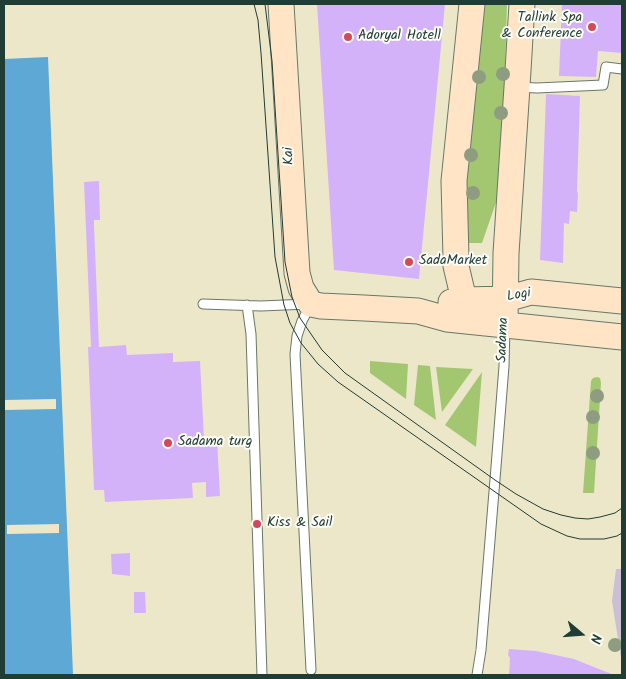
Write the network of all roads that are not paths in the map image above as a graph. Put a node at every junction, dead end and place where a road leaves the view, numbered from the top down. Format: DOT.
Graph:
graph roads {
  1 [pos="281,4"];
  2 [pos="472,4"];
  3 [pos="522,4"];
  4 [pos="622,69"];
  5 [pos="517,87"];
  6 [pos="506,261"];
  7 [pos="532,292"];
  8 [pos="506,299"];
  9 [pos="464,300"];
  10 [pos="622,301"];
  11 [pos="203,304"];
  12 [pos="311,304"];
  13 [pos="247,305"];
  14 [pos="418,311"];
  15 [pos="494,324"];
  16 [pos="622,336"];
  17 [pos="311,673"];
  18 [pos="262,675"];
  19 [pos="477,675"];
  1 -- 12 [label="street, Kai"];
  2 -- 9 [label="street, Sadama"];
  3 -- 5 [label="street, Sadama"];
  4 -- 5 [label="lane"];
  5 -- 6 [label="street, Sadama"];
  6 -- 7 [label="street"];
  6 -- 8 [label="street, Sadama"];
  7 -- 8 [label="street, Logi"];
  7 -- 10 [label="street, Logi"];
  8 -- 9 [label="street, Logi"];
  8 -- 15 [label="street, Sadama"];
  9 -- 14 [label="street, Logi"];
  9 -- 15 [label="street, Sadama"];
  11 -- 13 [label="lane"];
  12 -- 13 [label="lane"];
  12 -- 14 [label="street, Logi"];
  12 -- 17 [label="lane"];
  13 -- 18 [label="lane"];
  14 -- 15 [label="street, Logi"];
  15 -- 16 [label="street, Logi"];
  15 -- 19 [label="lane, Sadama"];
}
